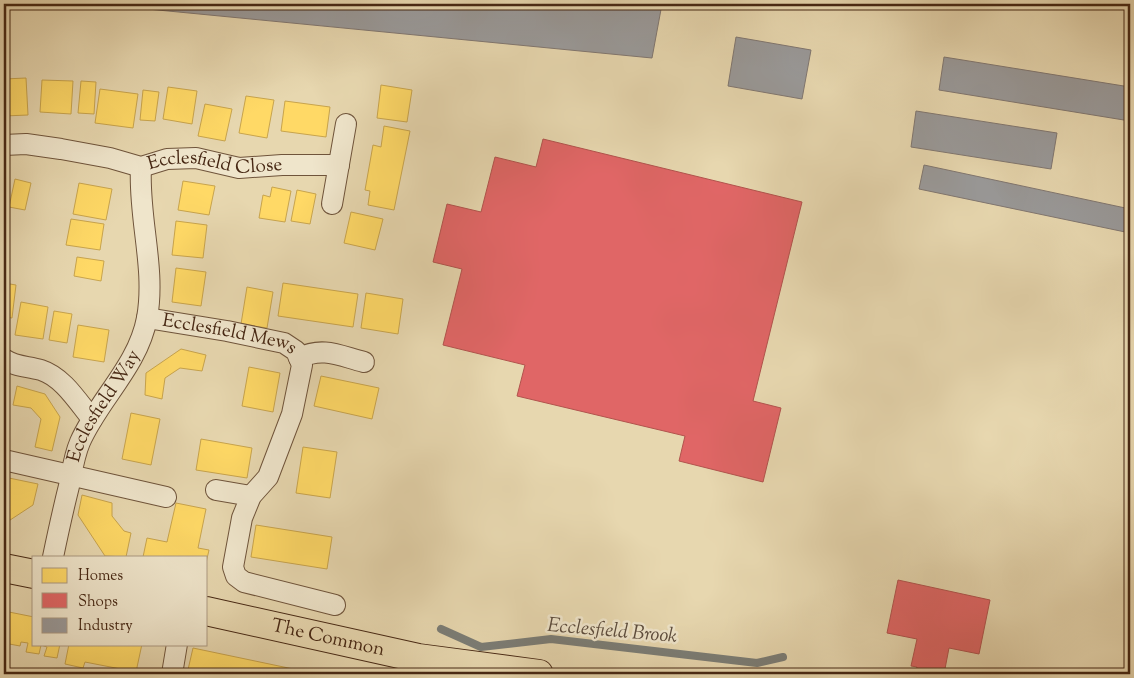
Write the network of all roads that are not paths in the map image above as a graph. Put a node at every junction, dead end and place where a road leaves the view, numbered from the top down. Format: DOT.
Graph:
graph roads {
  1 [pos="346,124"];
  2 [pos="4,146"];
  3 [pos="339,165"];
  4 [pos="141,166"];
  5 [pos="332,204"];
  6 [pos="147,318"];
  7 [pos="299,358"];
  8 [pos="364,362"];
  9 [pos="6,364"];
  10 [pos="92,419"];
  11 [pos="4,460"];
  12 [pos="71,475"];
  13 [pos="216,490"];
  14 [pos="251,496"];
  15 [pos="166,497"];
  16 [pos="53,556"];
  17 [pos="4,568"];
  18 [pos="32,574"];
  19 [pos="335,605"];
  20 [pos="208,612"];
  21 [pos="177,646"];
  22 [pos="417,666"];
  23 [pos="172,674"];
  24 [pos="539,674"];
  1 -- 3 [label="street"];
  2 -- 4 [label="street, Ecclesfield Close"];
  3 -- 4 [label="street, Ecclesfield Close"];
  3 -- 5 [label="street"];
  4 -- 6 [label="street, Ecclesfield Way"];
  6 -- 7 [label="street, Ecclesfield Mews"];
  6 -- 10 [label="street, Ecclesfield Way"];
  7 -- 8 [label="street"];
  7 -- 14 [label="street, Ecclesfield Mews"];
  9 -- 10 [label="street"];
  10 -- 12 [label="street, Ecclesfield Way"];
  11 -- 12 [label="street"];
  12 -- 15 [label="street"];
  12 -- 16 [label="street, Ecclesfield Way"];
  13 -- 14 [label="street"];
  14 -- 19 [label="street, Ecclesfield Mews"];
  17 -- 18 [label="main road"];
  20 -- 22 [label="main road, The Common"];
  21 -- 23 [label="street"];
  22 -- 24 [label="main road, The Common"];
}
